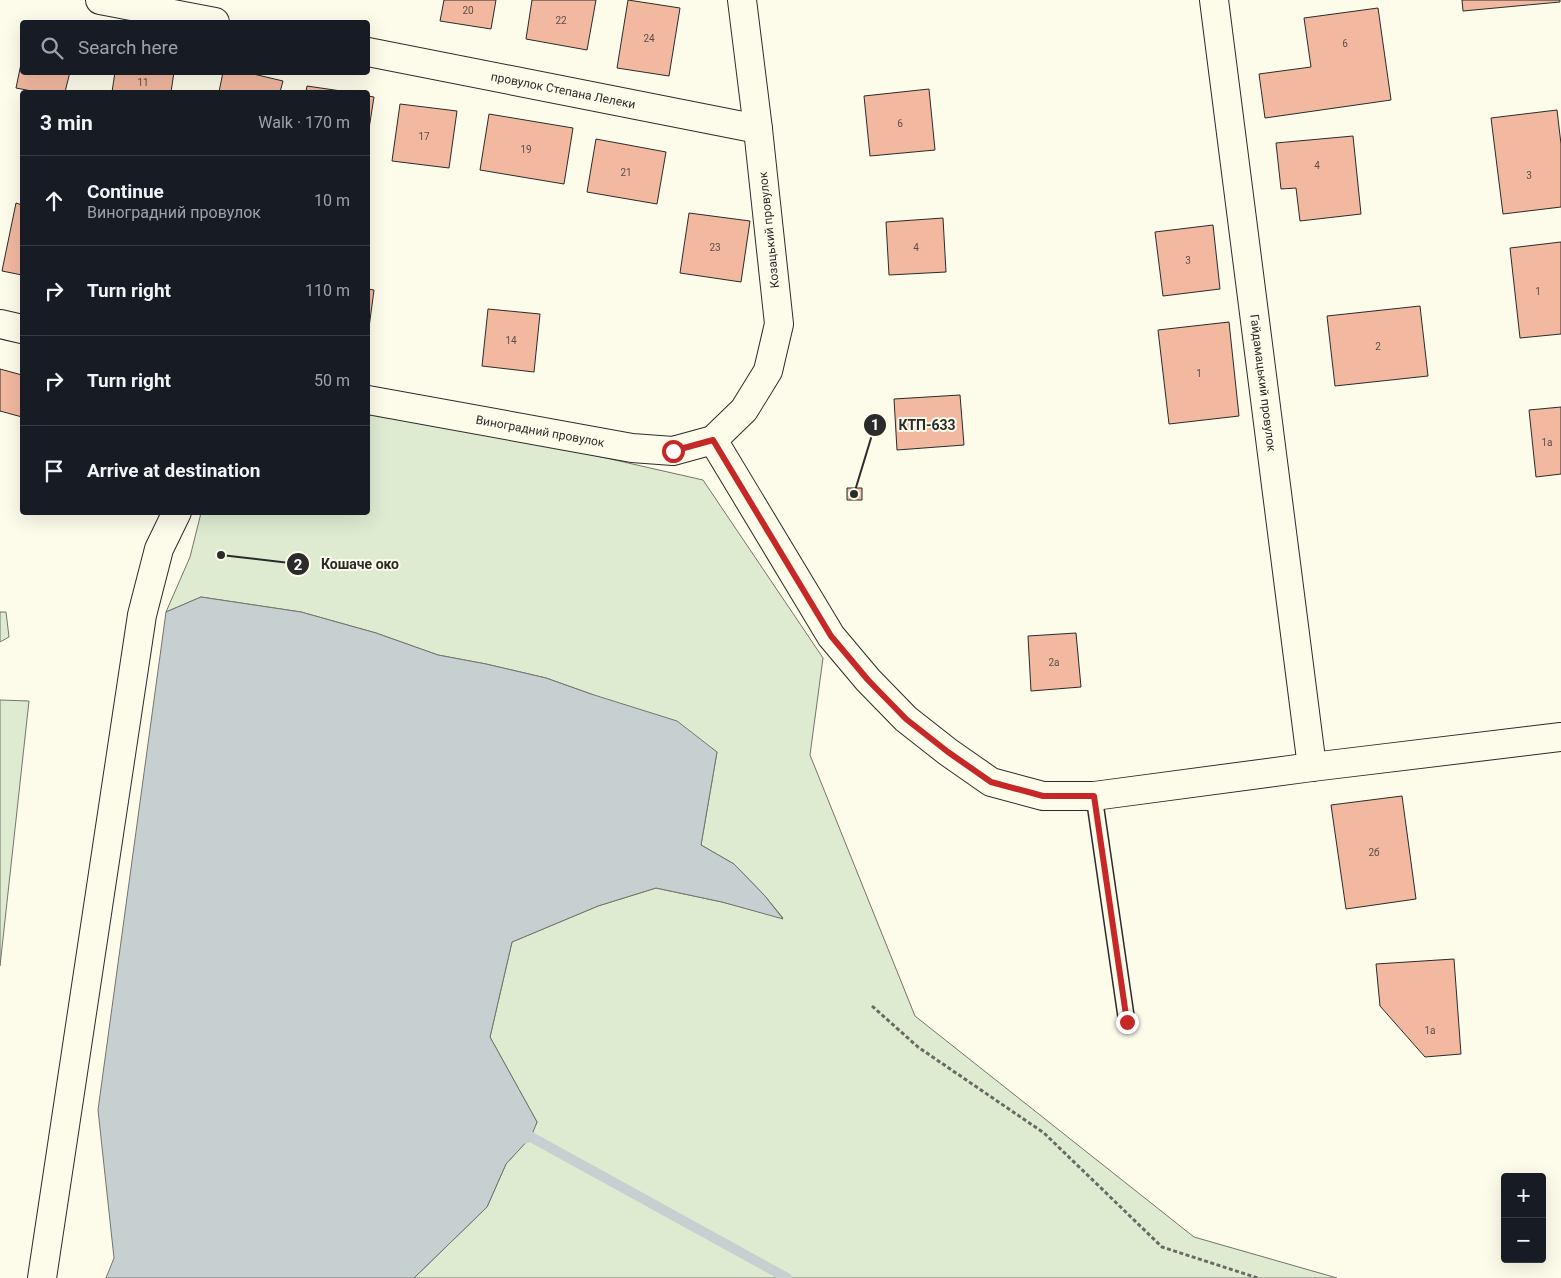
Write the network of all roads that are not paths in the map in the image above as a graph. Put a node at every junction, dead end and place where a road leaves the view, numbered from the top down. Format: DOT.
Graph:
graph roads {
  1 [pos="100,0"];
  2 [pos="742,0"];
  3 [pos="1214,0"];
  4 [pos="205,20"];
  5 [pos="370,52"];
  6 [pos="758,129"];
  7 [pos="0,324"];
  8 [pos="20,329"];
  9 [pos="370,400"];
  10 [pos="713,440"];
  11 [pos="176,515"];
  12 [pos="1561,736"];
  13 [pos="1312,767"];
  14 [pos="1094,796"];
  15 [pos="1127,1022"];
  16 [pos="42,1278"];
  1 -- 4 [label="street"];
  2 -- 6 [label="street, Козацький провулок"];
  3 -- 13 [label="street, Гайдамацький провулок"];
  5 -- 6 [label="street, провулок Степана Лелеки"];
  6 -- 10 [label="street, Козацький провулок"];
  7 -- 8 [label="street"];
  9 -- 10 [label="street, Виноградний провулок"];
  10 -- 14 [label="street"];
  11 -- 16 [label="street"];
  12 -- 13 [label="street"];
  13 -- 14 [label="street"];
  14 -- 15 [label="lane"];
}
